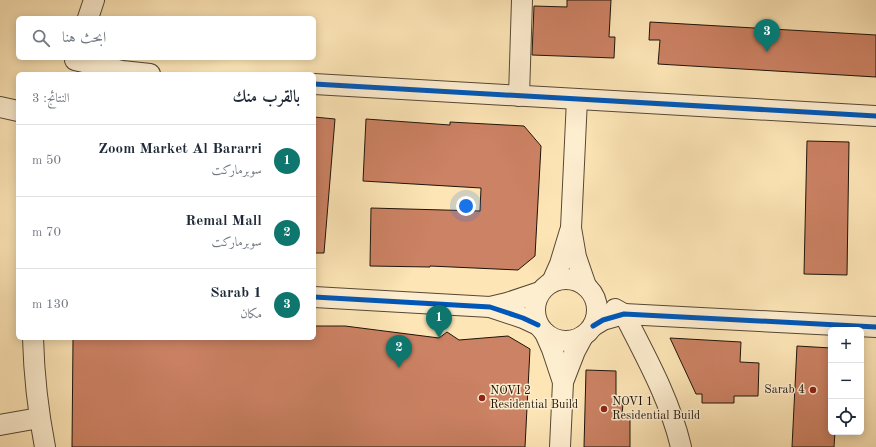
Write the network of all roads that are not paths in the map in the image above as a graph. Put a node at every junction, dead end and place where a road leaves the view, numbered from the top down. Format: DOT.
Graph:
graph roads {
  1 [pos="94,0"];
  2 [pos="522,0"];
  3 [pos="89,16"];
  4 [pos="74,64"];
  5 [pos="132,72"];
  6 [pos="316,84"];
  7 [pos="519,96"];
  8 [pos="578,99"];
  9 [pos="0,107"];
  10 [pos="16,111"];
  11 [pos="876,116"];
  12 [pos="571,228"];
  13 [pos="546,287"];
  14 [pos="590,290"];
  15 [pos="316,297"];
  16 [pos="490,307"];
  17 [pos="624,314"];
  18 [pos="876,327"];
  19 [pos="542,329"];
  20 [pos="588,331"];
  21 [pos="33,340"];
  22 [pos="563,382"];
  23 [pos="39,418"];
  24 [pos="0,425"];
  25 [pos="45,447"];
  26 [pos="560,447"];
  27 [pos="681,447"];
  1 -- 3 [label="street"];
  2 -- 7 [label="street"];
  4 -- 5 [label="street"];
  6 -- 7 [label="street"];
  7 -- 8 [label="street"];
  8 -- 11 [label="street"];
  8 -- 12 [label="street"];
  9 -- 10 [label="street"];
  12 -- 13 [label="street"];
  12 -- 14 [label="street"];
  13 -- 14 [label="street"];
  13 -- 16 [label="street"];
  13 -- 19 [label="street"];
  14 -- 17 [label="street"];
  14 -- 20 [label="street"];
  15 -- 16 [label="street"];
  16 -- 19 [label="street"];
  17 -- 18 [label="street"];
  17 -- 20 [label="street"];
  17 -- 27 [label="street"];
  19 -- 20 [label="street"];
  19 -- 22 [label="street"];
  20 -- 22 [label="street"];
  21 -- 23 [label="street"];
  22 -- 26 [label="street"];
  23 -- 24 [label="street"];
  23 -- 25 [label="street"];
}
